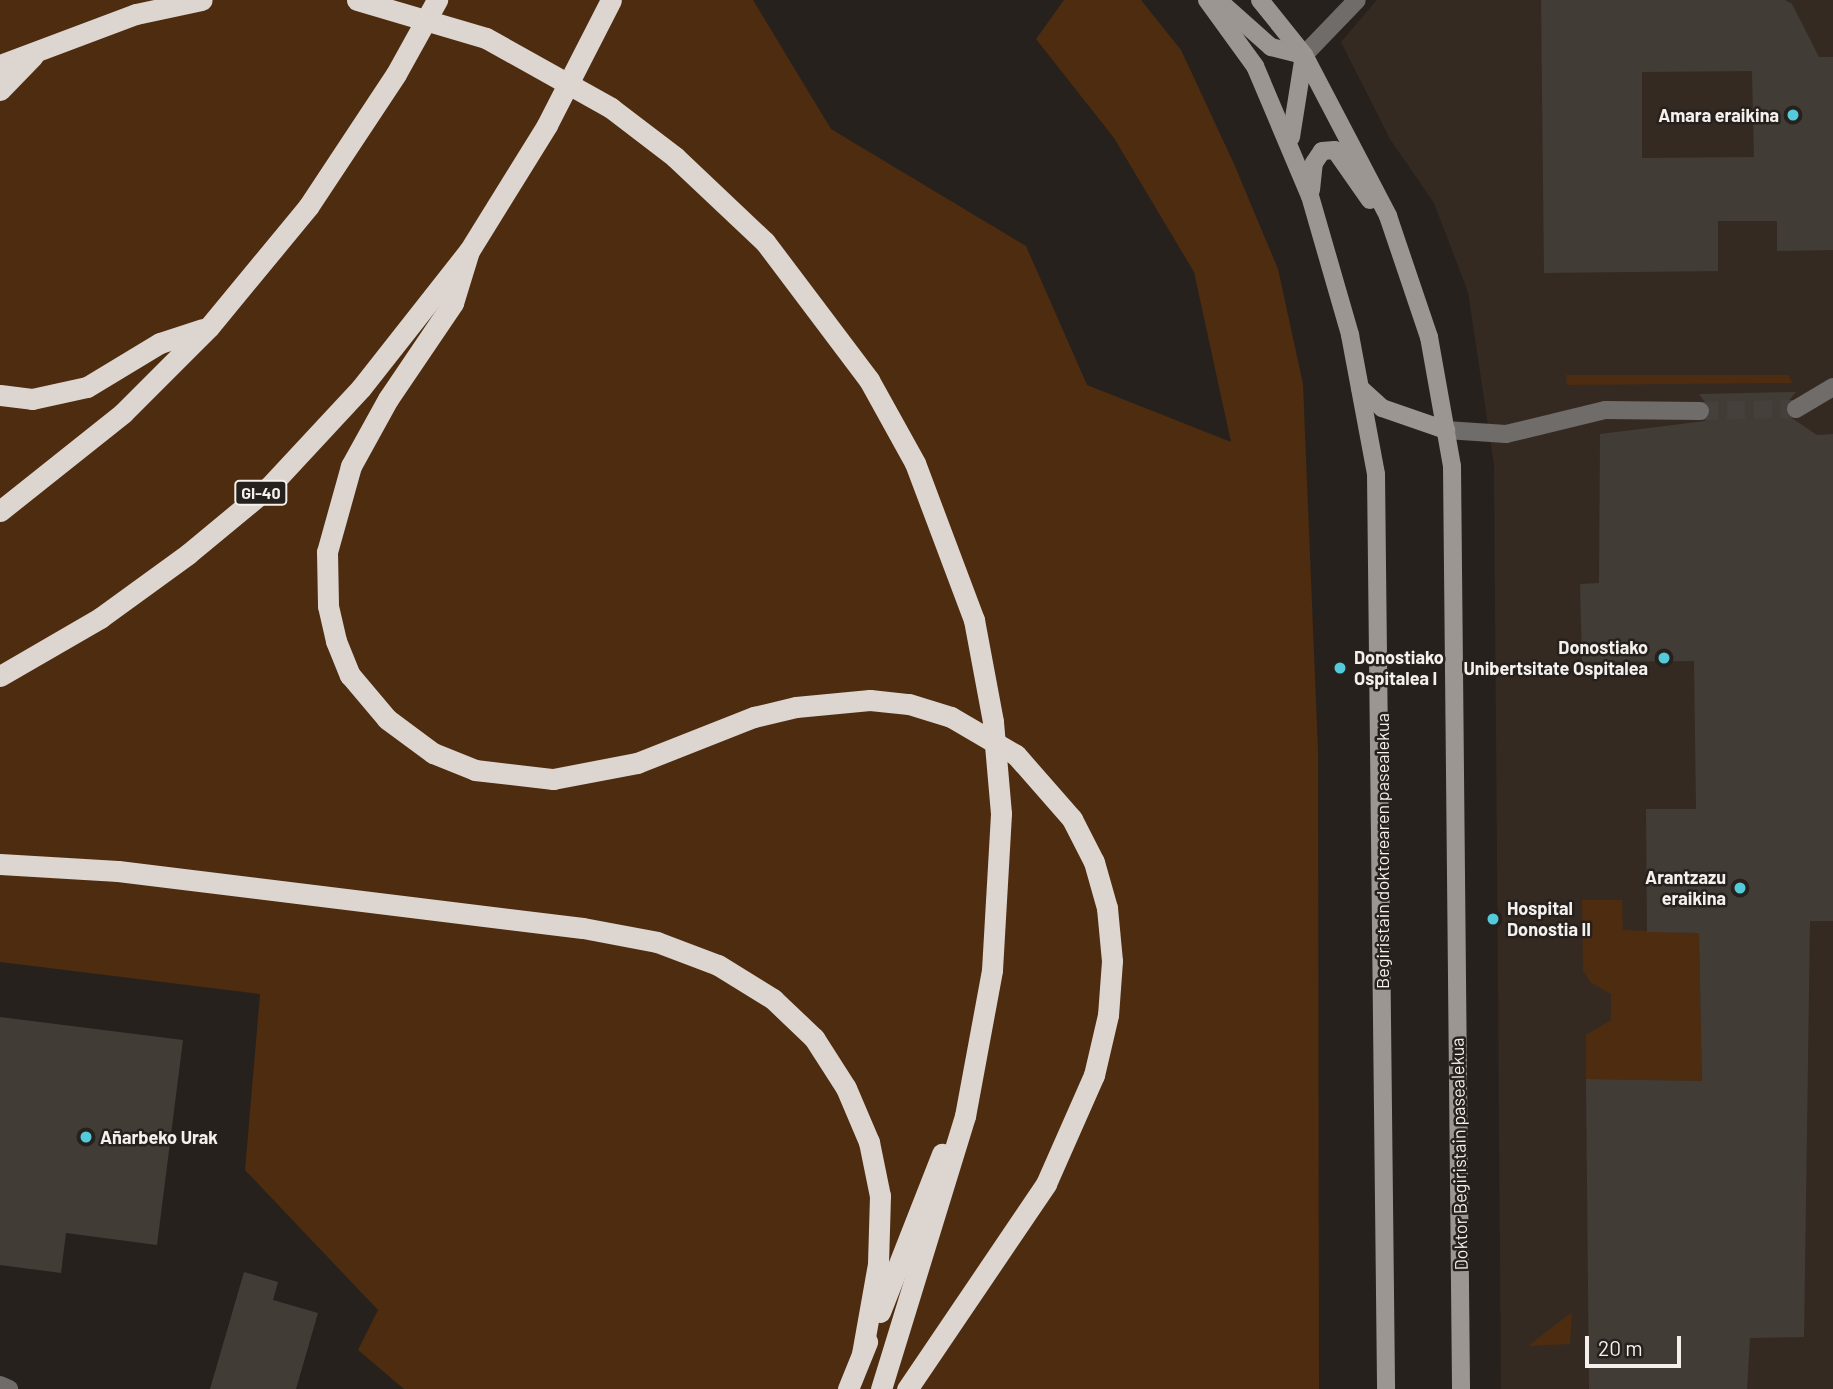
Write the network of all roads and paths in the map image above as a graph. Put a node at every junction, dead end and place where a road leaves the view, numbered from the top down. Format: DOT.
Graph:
graph roads {
  1 [pos="202,0"];
  2 [pos="357,0"];
  3 [pos="437,0"];
  4 [pos="611,0"];
  5 [pos="1207,0"];
  6 [pos="1218,0"];
  7 [pos="1260,0"];
  8 [pos="1357,0"];
  9 [pos="1304,54"];
  10 [pos="33,56"];
  11 [pos="0,65"];
  12 [pos="0,90"];
  13 [pos="1291,142"];
  14 [pos="1310,196"];
  15 [pos="1388,216"];
  16 [pos="469,251"];
  17 [pos="209,327"];
  18 [pos="1830,386"];
  19 [pos="1360,388"];
  20 [pos="0,395"];
  21 [pos="1796,409"];
  22 [pos="1700,411"];
  23 [pos="1446,430"];
  24 [pos="0,511"];
  25 [pos="0,676"];
  26 [pos="0,864"];
  27 [pos="1457,919"];
  28 [pos="983,1021"];
  29 [pos="862,1354"];
  30 [pos="0,1385"];
  31 [pos="9,1389"];
  32 [pos="848,1389"];
  33 [pos="881,1389"];
  34 [pos="907,1389"];
  35 [pos="1386,1389"];
  36 [pos="1461,1389"];
  1 -- 10 [label="highway"];
  2 -- 28 [label="highway, bridge"];
  3 -- 17 [label="highway"];
  4 -- 16 [label="highway, GI-40"];
  5 -- 13 [label="main road, Begiristain doktorearen pasealekua"];
  6 -- 9 [label="main road"];
  7 -- 9 [label="main road, Begiristain doktorearen pasealekua"];
  8 -- 9 [label="street"];
  9 -- 13 [label="main road, Begiristain doktorearen pasealekua"];
  9 -- 15 [label="main road, Begiristain doktorearen pasealekua"];
  10 -- 11 [label="highway"];
  10 -- 12 [label="highway"];
  13 -- 14 [label="main road, Begiristain doktorearen pasealekua"];
  14 -- 15 [label="main road, Begiristain doktorearen pasealekua"];
  14 -- 19 [label="main road, Begiristain doktorearen pasealekua"];
  15 -- 23 [label="main road, Begiristain doktorearen pasealekua"];
  16 -- 25 [label="highway, GI-40"];
  16 -- 34 [label="highway"];
  17 -- 20 [label="highway"];
  17 -- 24 [label="highway"];
  18 -- 21 [label="street"];
  19 -- 23 [label="main road"];
  19 -- 35 [label="main road, Begiristain doktorearen pasealekua"];
  22 -- 23 [label="street"];
  23 -- 27 [label="main road, Begiristain doktorearen pasealekua"];
  26 -- 29 [label="highway"];
  27 -- 36 [label="main road, Doktor Begiristain pasealekua"];
  28 -- 29 [label="highway"];
  28 -- 33 [label="highway"];
  29 -- 32 [label="highway"];
  30 -- 31 [label="street"];
}
